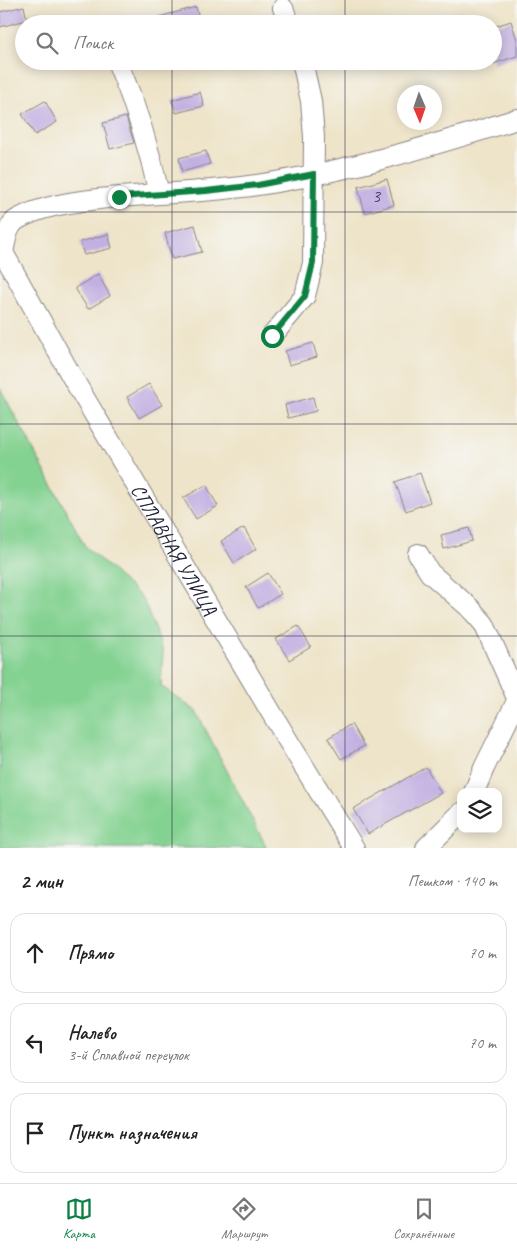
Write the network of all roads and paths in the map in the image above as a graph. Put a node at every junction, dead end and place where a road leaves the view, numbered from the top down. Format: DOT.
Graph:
graph roads {
  1 [pos="121,70"];
  2 [pos="304,70"];
  3 [pos="517,120"];
  4 [pos="314,174"];
  5 [pos="159,194"];
  6 [pos="1,249"];
  7 [pos="272,336"];
  8 [pos="418,554"];
  9 [pos="517,699"];
  10 [pos="476,788"];
  11 [pos="457,817"];
  12 [pos="354,848"];
  13 [pos="426,848"];
  1 -- 5 [label="street"];
  2 -- 4 [label="street"];
  3 -- 4 [label="street"];
  4 -- 5 [label="street"];
  4 -- 7 [label="street"];
  5 -- 6 [label="street"];
  6 -- 12 [label="street, СПЛАВНАЯ УЛИЦА"];
  8 -- 9 [label="street"];
  9 -- 10 [label="street"];
  11 -- 13 [label="street"];
}
